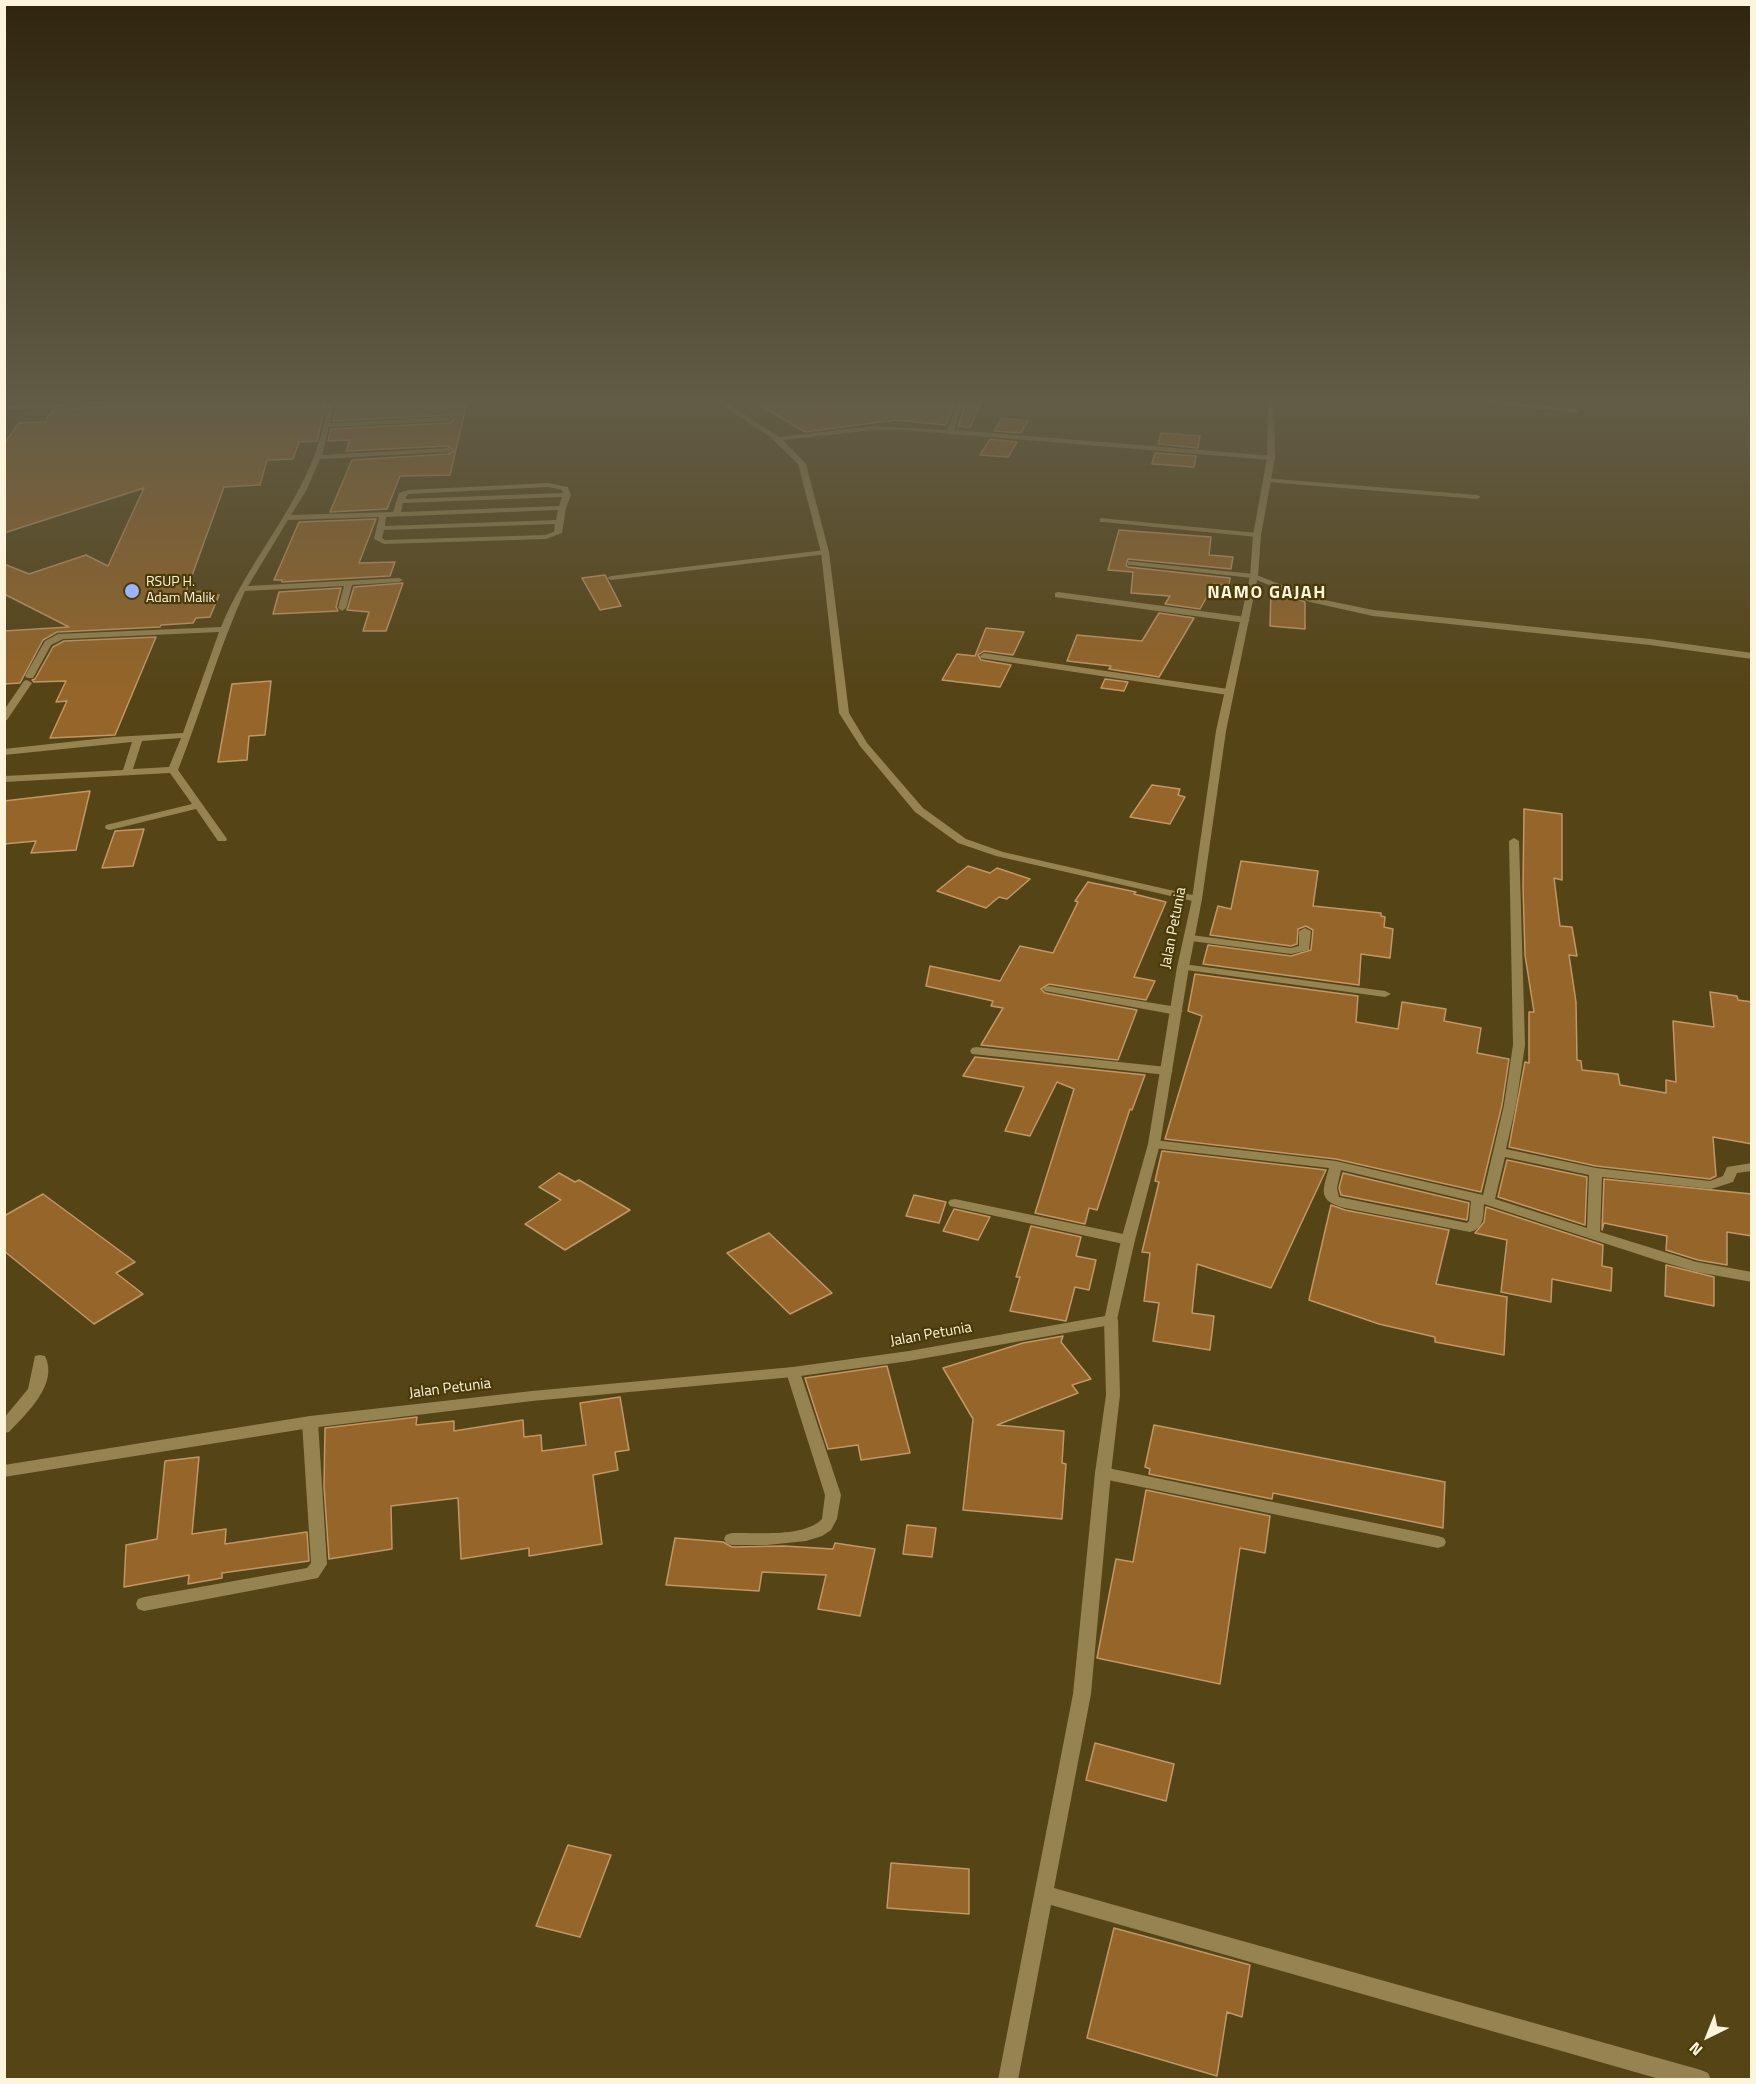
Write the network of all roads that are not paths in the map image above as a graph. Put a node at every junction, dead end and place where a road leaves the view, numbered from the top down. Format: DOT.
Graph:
graph roads {
  1 [pos="298,495"];
  2 [pos="560,495"];
  3 [pos="567,495"];
  4 [pos="810,495"];
  5 [pos="1264,495"];
  6 [pos="1455,495"];
  7 [pos="1477,497"];
  8 [pos="562,508"];
  9 [pos="383,514"];
  10 [pos="396,514"];
  11 [pos="286,518"];
  12 [pos="1103,520"];
  13 [pos="560,522"];
  14 [pos="381,528"];
  15 [pos="1257,535"];
  16 [pos="825,552"];
  17 [pos="1131,563"];
  18 [pos="1254,576"];
  19 [pos="611,578"];
  20 [pos="399,580"];
  21 [pos="349,582"];
  22 [pos="242,589"];
  23 [pos="1058,595"];
  24 [pos="342,608"];
  25 [pos="1246,620"];
  26 [pos="224,629"];
  27 [pos="984,656"];
  28 [pos="1752,656"];
  29 [pos="1228,692"];
  30 [pos="4,718"];
  31 [pos="188,735"];
  32 [pos="138,739"];
  33 [pos="4,752"];
  34 [pos="173,770"];
  35 [pos="127,773"];
  36 [pos="4,779"];
  37 [pos="196,806"];
  38 [pos="110,827"];
  39 [pos="222,839"];
  40 [pos="1514,841"];
  41 [pos="1197,899"];
  42 [pos="1305,931"];
  43 [pos="1191,938"];
  44 [pos="1183,967"];
  45 [pos="1049,989"];
  46 [pos="1385,994"];
  47 [pos="1177,1011"];
  48 [pos="976,1051"];
  49 [pos="1167,1071"];
  50 [pos="1154,1144"];
  51 [pos="1498,1151"];
  52 [pos="1336,1166"];
  53 [pos="1752,1167"];
  54 [pos="1596,1172"];
  55 [pos="1483,1199"];
  56 [pos="955,1203"];
  57 [pos="1593,1234"];
  58 [pos="1128,1240"];
  59 [pos="1752,1277"];
  60 [pos="1111,1320"];
  61 [pos="40,1360"];
  62 [pos="793,1372"];
  63 [pos="310,1422"];
  64 [pos="4,1428"];
  65 [pos="4,1471"];
  66 [pos="1103,1473"];
  67 [pos="732,1539"];
  68 [pos="1438,1542"];
  69 [pos="144,1604"];
  70 [pos="1044,1894"];
  71 [pos="1008,2079"];
  72 [pos="1701,2079"];
  1 -- 11 [label="street"];
  2 -- 10 [label="street"];
  3 -- 8 [label="street"];
  4 -- 16 [label="street"];
  5 -- 15 [label="street, Jalan Petunia"];
  6 -- 7 [label="street"];
  8 -- 10 [label="street"];
  8 -- 13 [label="street"];
  9 -- 10 [label="street"];
  9 -- 11 [label="street"];
  9 -- 14 [label="street"];
  11 -- 22 [label="street"];
  12 -- 15 [label="street"];
  13 -- 14 [label="street"];
  13 -- 14 [label="street"];
  15 -- 18 [label="street, Jalan Petunia"];
  16 -- 19 [label="street"];
  16 -- 41 [label="street"];
  17 -- 18 [label="street"];
  18 -- 25 [label="street, Jalan Petunia"];
  18 -- 28 [label="street"];
  20 -- 21 [label="street"];
  21 -- 22 [label="street"];
  21 -- 24 [label="street"];
  22 -- 26 [label="street"];
  23 -- 25 [label="street"];
  25 -- 29 [label="street, Jalan Petunia"];
  26 -- 30 [label="street"];
  26 -- 31 [label="street"];
  27 -- 29 [label="street"];
  29 -- 41 [label="street, Jalan Petunia"];
  31 -- 32 [label="street"];
  31 -- 34 [label="street"];
  32 -- 33 [label="street"];
  32 -- 35 [label="street"];
  34 -- 35 [label="street"];
  34 -- 37 [label="street"];
  35 -- 36 [label="street"];
  37 -- 38 [label="street"];
  37 -- 39 [label="street"];
  40 -- 51 [label="street"];
  41 -- 43 [label="street, Jalan Petunia"];
  42 -- 43 [label="street"];
  43 -- 44 [label="street, Jalan Petunia"];
  44 -- 46 [label="street"];
  44 -- 47 [label="street, Jalan Petunia"];
  45 -- 47 [label="street"];
  47 -- 49 [label="street, Jalan Petunia"];
  48 -- 49 [label="street"];
  49 -- 50 [label="street, Jalan Petunia"];
  50 -- 52 [label="street"];
  50 -- 58 [label="street, Jalan Petunia"];
  51 -- 54 [label="street"];
  51 -- 55 [label="street"];
  52 -- 55 [label="street"];
  52 -- 55 [label="street"];
  53 -- 54 [label="street"];
  54 -- 57 [label="street"];
  55 -- 57 [label="street"];
  56 -- 58 [label="street"];
  57 -- 59 [label="street"];
  58 -- 60 [label="street, Jalan Petunia"];
  60 -- 62 [label="street, Jalan Petunia"];
  60 -- 66 [label="street"];
  61 -- 64 [label="street"];
  62 -- 63 [label="street, Jalan Petunia"];
  62 -- 67 [label="street"];
  63 -- 65 [label="street, Jalan Petunia"];
  63 -- 69 [label="street"];
  66 -- 68 [label="street"];
  66 -- 70 [label="street"];
  70 -- 71 [label="street"];
  70 -- 72 [label="street"];
}
